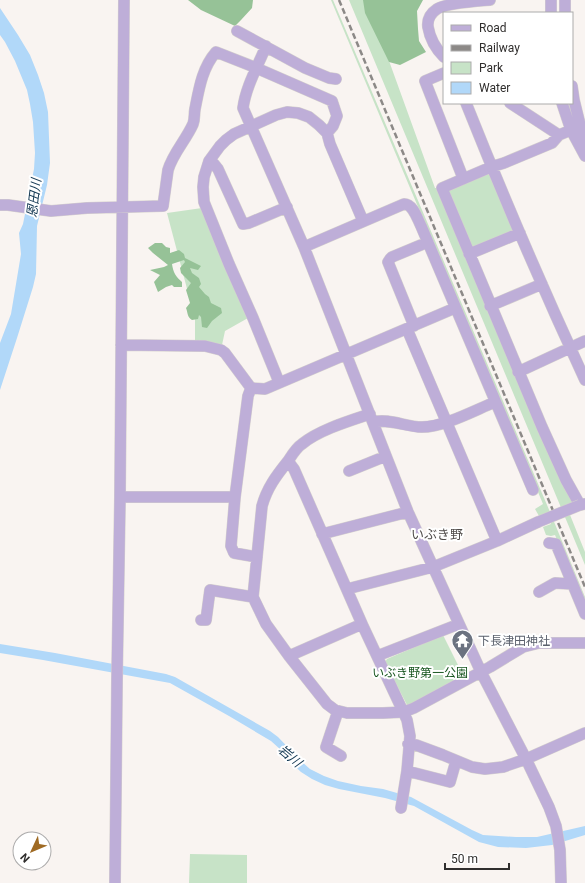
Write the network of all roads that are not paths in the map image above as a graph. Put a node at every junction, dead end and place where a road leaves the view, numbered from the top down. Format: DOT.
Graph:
graph roads {
  1 [pos="124,0"];
  2 [pos="490,0"];
  3 [pos="551,0"];
  4 [pos="565,0"];
  5 [pos="551,12"];
  6 [pos="566,12"];
  7 [pos="237,30"];
  8 [pos="266,46"];
  9 [pos="443,56"];
  10 [pos="257,68"];
  11 [pos="443,73"];
  12 [pos="336,79"];
  13 [pos="573,91"];
  14 [pos="466,104"];
  15 [pos="512,104"];
  16 [pos="562,104"];
  17 [pos="252,126"];
  18 [pos="572,130"];
  19 [pos="327,133"];
  20 [pos="559,135"];
  21 [pos="585,145"];
  22 [pos="585,156"];
  23 [pos="209,161"];
  24 [pos="491,167"];
  25 [pos="463,178"];
  26 [pos="0,205"];
  27 [pos="287,207"];
  28 [pos="122,208"];
  29 [pos="363,221"];
  30 [pos="520,233"];
  31 [pos="428,242"];
  32 [pos="304,247"];
  33 [pos="469,254"];
  34 [pos="542,284"];
  35 [pos="490,306"];
  36 [pos="455,308"];
  37 [pos="410,327"];
  38 [pos="585,341"];
  39 [pos="121,345"];
  40 [pos="570,348"];
  41 [pos="347,354"];
  42 [pos="518,372"];
  43 [pos="585,380"];
  44 [pos="279,382"];
  45 [pos="251,388"];
  46 [pos="495,402"];
  47 [pos="372,418"];
  48 [pos="447,422"];
  49 [pos="386,456"];
  50 [pos="288,461"];
  51 [pos="348,471"];
  52 [pos="533,490"];
  53 [pos="120,497"];
  54 [pos="235,497"];
  55 [pos="583,504"];
  56 [pos="408,512"];
  57 [pos="322,534"];
  58 [pos="497,541"];
  59 [pos="549,543"];
  60 [pos="258,557"];
  61 [pos="433,567"];
  62 [pos="572,584"];
  63 [pos="347,589"];
  64 [pos="539,592"];
  65 [pos="253,597"];
  66 [pos="585,614"];
  67 [pos="206,621"];
  68 [pos="362,624"];
  69 [pos="459,624"];
  70 [pos="585,643"];
  71 [pos="289,656"];
  72 [pos="377,656"];
  73 [pos="481,672"];
  74 [pos="338,711"];
  75 [pos="404,712"];
  76 [pos="585,732"];
  77 [pos="408,744"];
  78 [pos="341,756"];
  79 [pos="526,759"];
  80 [pos="456,761"];
  81 [pos="407,772"];
  82 [pos="401,808"];
  83 [pos="115,883"];
  84 [pos="561,883"];
  1 -- 28 [label="street"];
  2 -- 9 [label="street"];
  3 -- 5 [label="street"];
  4 -- 6 [label="street"];
  7 -- 8 [label="street"];
  8 -- 10 [label="street"];
  8 -- 12 [label="street"];
  10 -- 17 [label="street"];
  10 -- 19 [label="street"];
  10 -- 28 [label="street"];
  11 -- 25 [label="street"];
  13 -- 21 [label="street"];
  14 -- 24 [label="street"];
  15 -- 20 [label="street"];
  16 -- 18 [label="street"];
  17 -- 19 [label="street"];
  17 -- 23 [label="street"];
  17 -- 27 [label="street"];
  18 -- 20 [label="street"];
  18 -- 22 [label="street"];
  19 -- 29 [label="street"];
  20 -- 24 [label="street"];
  23 -- 27 [label="street"];
  23 -- 44 [label="street"];
  24 -- 25 [label="street"];
  24 -- 30 [label="street"];
  25 -- 33 [label="street"];
  26 -- 28 [label="street"];
  27 -- 32 [label="street"];
  28 -- 39 [label="street"];
  29 -- 31 [label="street"];
  29 -- 32 [label="street"];
  30 -- 33 [label="street"];
  30 -- 34 [label="street"];
  31 -- 36 [label="street"];
  31 -- 37 [label="street"];
  32 -- 41 [label="street"];
  33 -- 35 [label="street"];
  34 -- 35 [label="street"];
  34 -- 40 [label="street"];
  35 -- 42 [label="street"];
  36 -- 37 [label="street"];
  36 -- 46 [label="street"];
  37 -- 41 [label="street"];
  37 -- 48 [label="street"];
  38 -- 40 [label="street"];
  39 -- 45 [label="street"];
  39 -- 53 [label="street"];
  40 -- 42 [label="street"];
  40 -- 43 [label="street"];
  41 -- 44 [label="street"];
  41 -- 47 [label="street"];
  42 -- 55 [label="street"];
  44 -- 45 [label="street"];
  45 -- 54 [label="street"];
  46 -- 48 [label="street"];
  46 -- 52 [label="street"];
  47 -- 48 [label="street"];
  47 -- 49 [label="street"];
  47 -- 50 [label="street"];
  48 -- 58 [label="street"];
  49 -- 51 [label="street"];
  49 -- 56 [label="street"];
  50 -- 57 [label="street"];
  50 -- 60 [label="street"];
  53 -- 54 [label="street"];
  53 -- 83 [label="street"];
  54 -- 60 [label="street"];
  55 -- 58 [label="street, bridge"];
  56 -- 57 [label="street"];
  56 -- 61 [label="street"];
  57 -- 63 [label="street"];
  58 -- 61 [label="street"];
  59 -- 62 [label="street"];
  60 -- 65 [label="street"];
  61 -- 63 [label="street"];
  61 -- 69 [label="street"];
  62 -- 64 [label="street"];
  62 -- 66 [label="street"];
  63 -- 68 [label="street"];
  65 -- 67 [label="street"];
  65 -- 71 [label="street"];
  68 -- 71 [label="street"];
  68 -- 72 [label="street"];
  69 -- 72 [label="street"];
  69 -- 73 [label="street"];
  70 -- 73 [label="street"];
  71 -- 74 [label="street"];
  72 -- 75 [label="street"];
  73 -- 75 [label="street"];
  73 -- 79 [label="street"];
  74 -- 75 [label="street"];
  74 -- 78 [label="street"];
  75 -- 77 [label="street"];
  76 -- 79 [label="street"];
  77 -- 80 [label="street"];
  77 -- 81 [label="street"];
  79 -- 80 [label="street"];
  79 -- 84 [label="street"];
  80 -- 81 [label="street"];
  81 -- 82 [label="street"];
}
